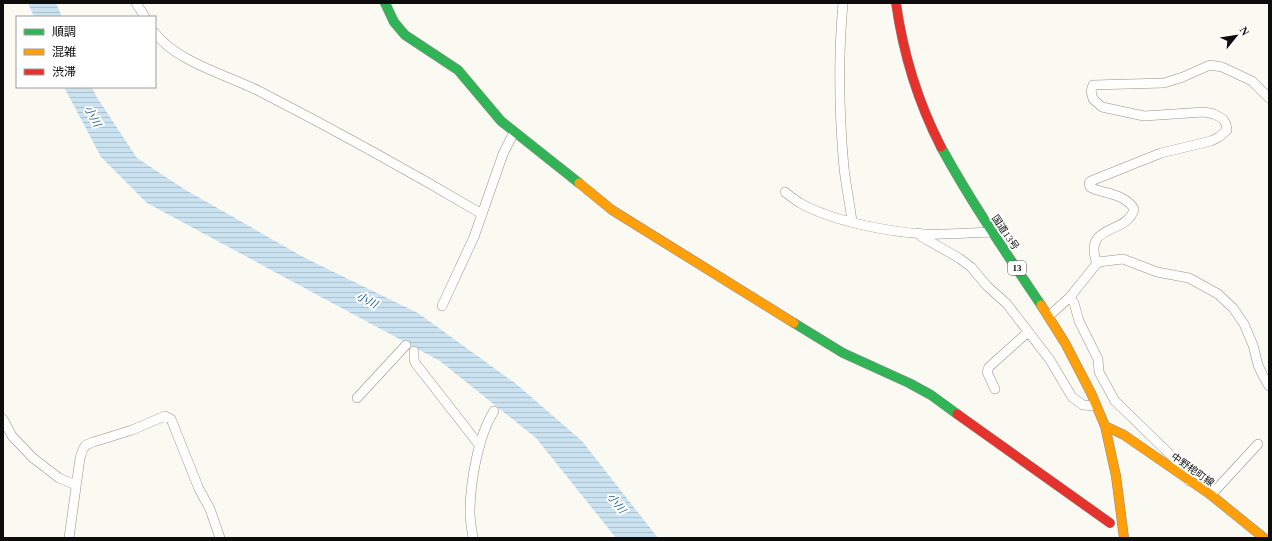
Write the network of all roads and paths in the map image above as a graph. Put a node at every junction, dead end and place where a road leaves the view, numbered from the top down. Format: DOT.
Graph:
graph roads {
  1 [pos="136,3"];
  2 [pos="385,3"];
  3 [pos="843,3"];
  4 [pos="896,3"];
  5 [pos="144,16"];
  6 [pos="156,34"];
  7 [pos="1269,98"];
  8 [pos="514,132"];
  9 [pos="785,192"];
  10 [pos="482,214"];
  11 [pos="852,222"];
  12 [pos="992,232"];
  13 [pos="919,233"];
  14 [pos="1097,264"];
  15 [pos="1070,297"];
  16 [pos="442,306"];
  17 [pos="1049,316"];
  18 [pos="1028,332"];
  19 [pos="406,345"];
  20 [pos="414,351"];
  21 [pos="1269,386"];
  22 [pos="994,388"];
  23 [pos="357,398"];
  24 [pos="1096,406"];
  25 [pos="494,411"];
  26 [pos="3,419"];
  27 [pos="1105,426"];
  28 [pos="480,446"];
  29 [pos="1258,447"];
  30 [pos="1189,481"];
  31 [pos="76,485"];
  32 [pos="1213,496"];
  33 [pos="1110,522"];
  34 [pos="1130,537"];
  35 [pos="69,538"];
  36 [pos="220,538"];
  37 [pos="473,538"];
  38 [pos="1264,538"];
  1 -- 5 [label="street"];
  2 -- 8 [label="main road"];
  3 -- 11 [label="street"];
  4 -- 12 [label="main road, 国道13号 / 13"];
  6 -- 10 [label="street"];
  7 -- 14 [label="street"];
  8 -- 10 [label="street"];
  8 -- 33 [label="main road"];
  9 -- 11 [label="street"];
  10 -- 16 [label="street"];
  11 -- 13 [label="street"];
  12 -- 13 [label="street"];
  12 -- 17 [label="main road, 国道13号 / 13"];
  13 -- 18 [label="street"];
  14 -- 15 [label="street"];
  14 -- 21 [label="street"];
  15 -- 17 [label="street"];
  15 -- 30 [label="street"];
  17 -- 24 [label="main road, 国道13号 / 13"];
  18 -- 22 [label="street"];
  18 -- 24 [label="street"];
  19 -- 23 [label="street"];
  20 -- 28 [label="street"];
  24 -- 27 [label="main road, 国道13号 / 13"];
  25 -- 28 [label="street"];
  26 -- 31 [label="street"];
  27 -- 30 [label="main road, 中野梍町線"];
  27 -- 34 [label="main road, 国道13号 / 13"];
  28 -- 37 [label="street"];
  29 -- 32 [label="street"];
  30 -- 32 [label="main road, 中野梍町線"];
  31 -- 35 [label="street"];
  31 -- 36 [label="street"];
  32 -- 38 [label="main road, 中野梍町線"];
}
